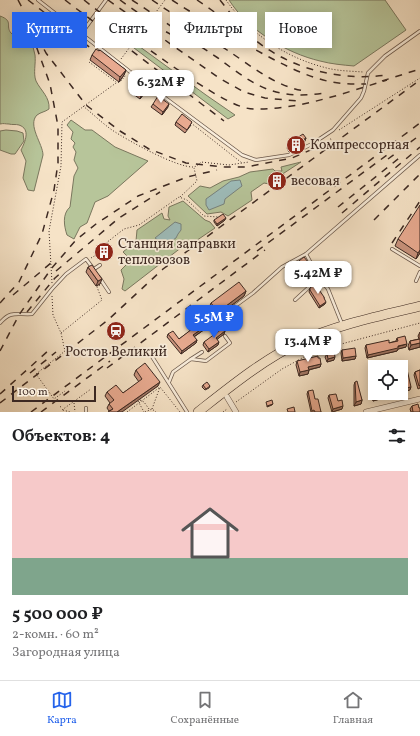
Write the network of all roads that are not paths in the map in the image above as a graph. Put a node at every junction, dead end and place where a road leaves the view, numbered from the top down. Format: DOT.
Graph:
graph roads {
  1 [pos="38,0"];
  2 [pos="106,0"];
  3 [pos="53,12"];
  4 [pos="87,26"];
  5 [pos="420,31"];
  6 [pos="87,39"];
  7 [pos="420,155"];
  8 [pos="392,249"];
  9 [pos="306,254"];
  10 [pos="100,265"];
  11 [pos="420,266"];
  12 [pos="94,269"];
  13 [pos="420,272"];
  14 [pos="319,278"];
  15 [pos="416,281"];
  16 [pos="109,292"];
  17 [pos="295,300"];
  18 [pos="420,306"];
  19 [pos="420,313"];
  20 [pos="0,323"];
  21 [pos="212,323"];
  22 [pos="343,327"];
  23 [pos="225,336"];
  24 [pos="202,352"];
  25 [pos="151,354"];
  26 [pos="191,359"];
  27 [pos="169,382"];
  28 [pos="420,399"];
  29 [pos="230,401"];
  30 [pos="86,408"];
  31 [pos="86,412"];
  32 [pos="187,412"];
  33 [pos="198,412"];
  34 [pos="208,412"];
  35 [pos="236,412"];
  36 [pos="366,412"];
  1 -- 3 [label="lane"];
  2 -- 4 [label="lane"];
  5 -- 6 [label="lane"];
  7 -- 9 [label="lane"];
  8 -- 11 [label="lane"];
  9 -- 14 [label="lane"];
  9 -- 21 [label="lane"];
  10 -- 12 [label="lane"];
  12 -- 16 [label="lane"];
  12 -- 20 [label="lane"];
  13 -- 15 [label="lane"];
  14 -- 17 [label="lane"];
  14 -- 22 [label="lane"];
  18 -- 22 [label="highway"];
  19 -- 29 [label="highway"];
  22 -- 33 [label="highway"];
  23 -- 26 [label="lane"];
  24 -- 26 [label="lane"];
  25 -- 27 [label="lane"];
  26 -- 27 [label="lane"];
  27 -- 32 [label="lane"];
  28 -- 36 [label="street"];
  29 -- 34 [label="highway"];
  29 -- 35 [label="street"];
  30 -- 31 [label="lane"];
}
